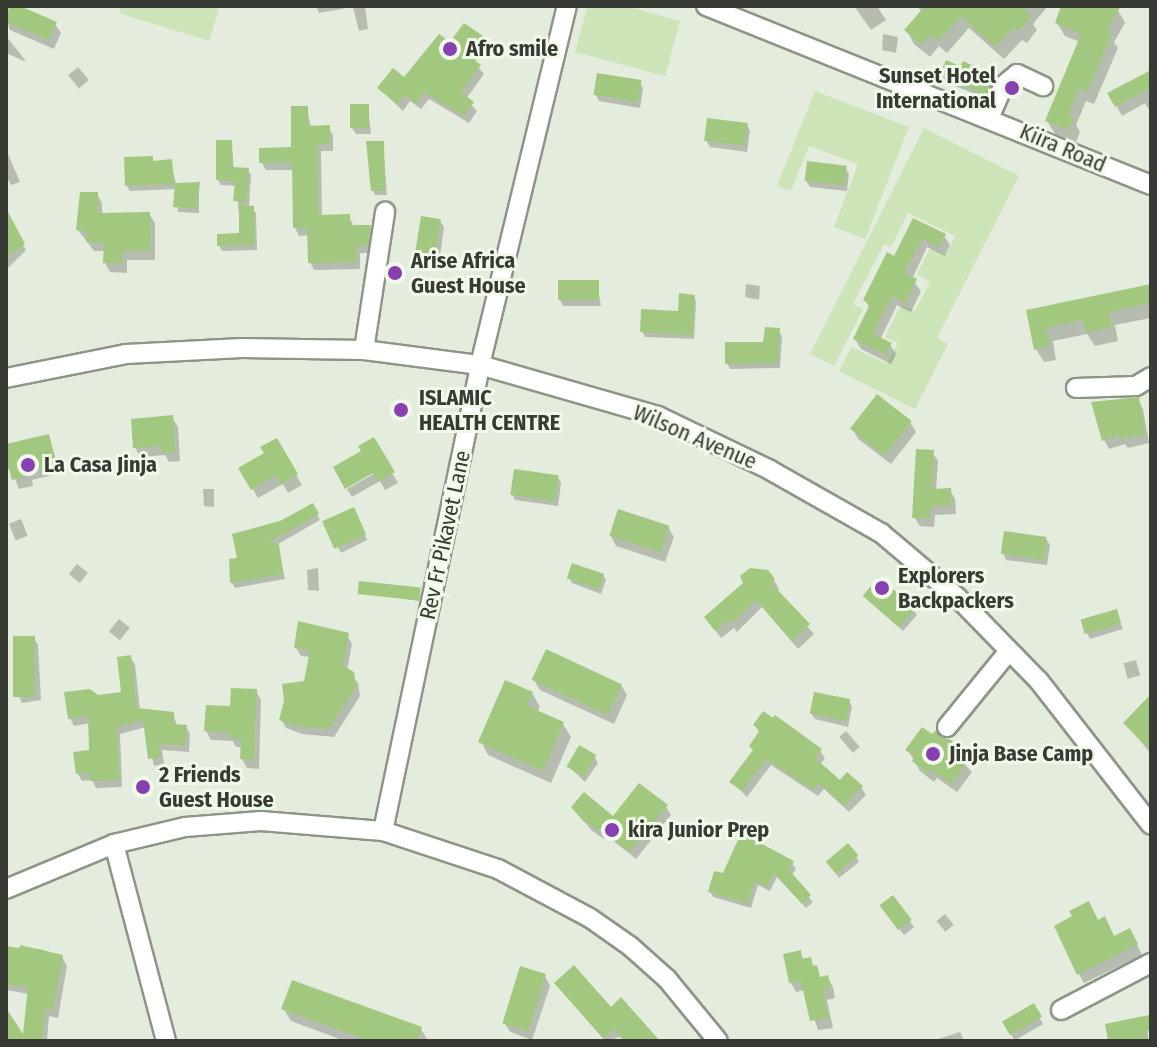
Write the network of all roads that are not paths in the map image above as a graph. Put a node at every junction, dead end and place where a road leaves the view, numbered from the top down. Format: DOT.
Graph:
graph roads {
  1 [pos="567,6"];
  2 [pos="706,6"];
  3 [pos="1043,86"];
  4 [pos="989,118"];
  5 [pos="1151,185"];
  6 [pos="385,212"];
  7 [pos="364,350"];
  8 [pos="480,365"];
  9 [pos="1151,377"];
  10 [pos="6,378"];
  11 [pos="1076,388"];
  12 [pos="1009,651"];
  13 [pos="947,727"];
  14 [pos="1151,825"];
  15 [pos="383,831"];
  16 [pos="114,844"];
  17 [pos="6,889"];
  18 [pos="1151,963"];
  19 [pos="1061,1010"];
  20 [pos="166,1041"];
  21 [pos="718,1041"];
  1 -- 8 [label="street, Rev Fr Pikavet Lane"];
  2 -- 4 [label="street, Kiira Road"];
  3 -- 4 [label="street"];
  4 -- 5 [label="street, Kiira Road"];
  6 -- 7 [label="street"];
  7 -- 8 [label="street, Wilson Avenue"];
  7 -- 10 [label="street, Wilson Avenue"];
  8 -- 12 [label="street, Wilson Avenue"];
  8 -- 15 [label="street, Rev Fr Pikavet Lane"];
  9 -- 11 [label="street"];
  12 -- 13 [label="street"];
  12 -- 14 [label="street, Wilson Avenue"];
  15 -- 16 [label="street"];
  15 -- 21 [label="street"];
  16 -- 17 [label="street"];
  16 -- 20 [label="street"];
  18 -- 19 [label="street"];
}
